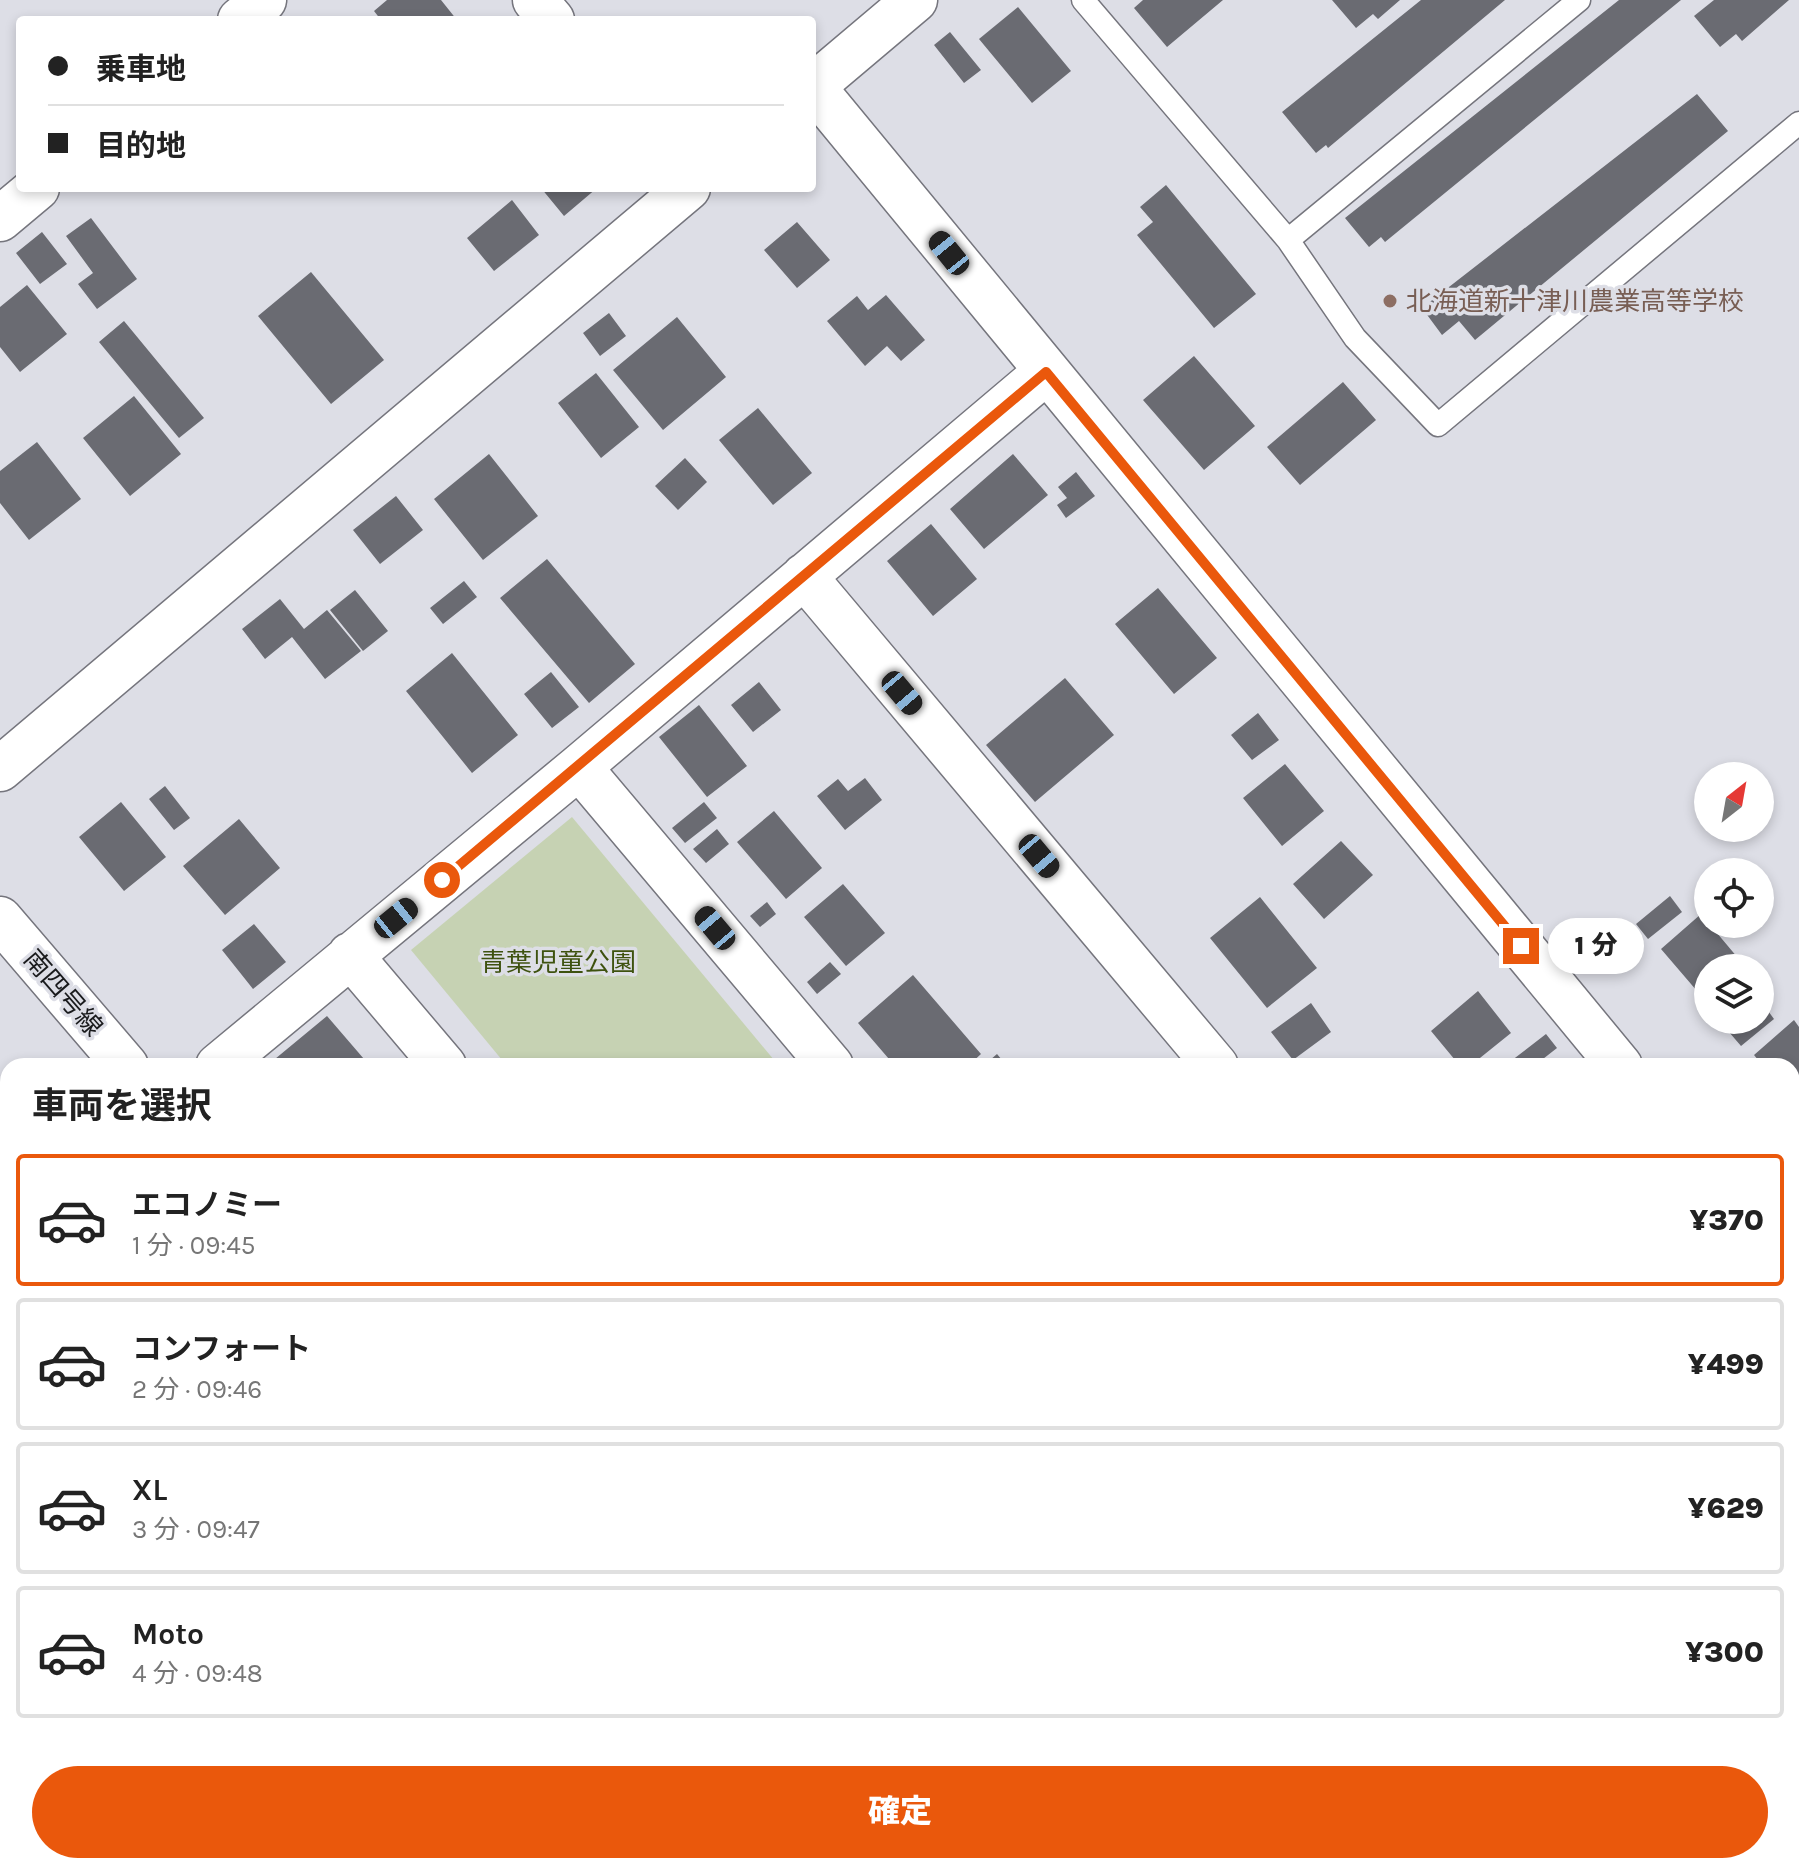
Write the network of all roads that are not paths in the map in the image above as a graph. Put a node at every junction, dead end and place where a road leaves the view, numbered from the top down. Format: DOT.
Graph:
graph roads {
  1 [pos="264,0"];
  2 [pos="535,0"];
  3 [pos="915,0"];
  4 [pos="1083,0"];
  5 [pos="1579,0"];
  6 [pos="245,16"];
  7 [pos="549,16"];
  8 [pos="816,84"];
  9 [pos="816,92"];
  10 [pos="1799,123"];
  11 [pos="32,192"];
  12 [pos="683,192"];
  13 [pos="0,219"];
  14 [pos="1288,240"];
  15 [pos="1046,372"];
  16 [pos="804,576"];
  17 [pos="579,767"];
  18 [pos="0,769"];
  19 [pos="0,919"];
  20 [pos="350,955"];
  21 [pos="119,1058"];
  22 [pos="228,1058"];
  23 [pos="437,1058"];
  24 [pos="824,1058"];
  25 [pos="1209,1058"];
  26 [pos="1613,1058"];
  1 -- 6 [label="street"];
  2 -- 7 [label="street"];
  3 -- 8 [label="street"];
  4 -- 14 [label="lane"];
  5 -- 14 [label="lane"];
  9 -- 15 [label="street"];
  10 -- 14 [label="lane"];
  11 -- 13 [label="street"];
  12 -- 18 [label="street"];
  15 -- 16 [label="street"];
  15 -- 26 [label="street"];
  16 -- 17 [label="street"];
  16 -- 25 [label="street"];
  17 -- 20 [label="street"];
  17 -- 24 [label="street"];
  19 -- 21 [label="street, 南四号線"];
  20 -- 22 [label="street"];
  20 -- 23 [label="street"];
}
